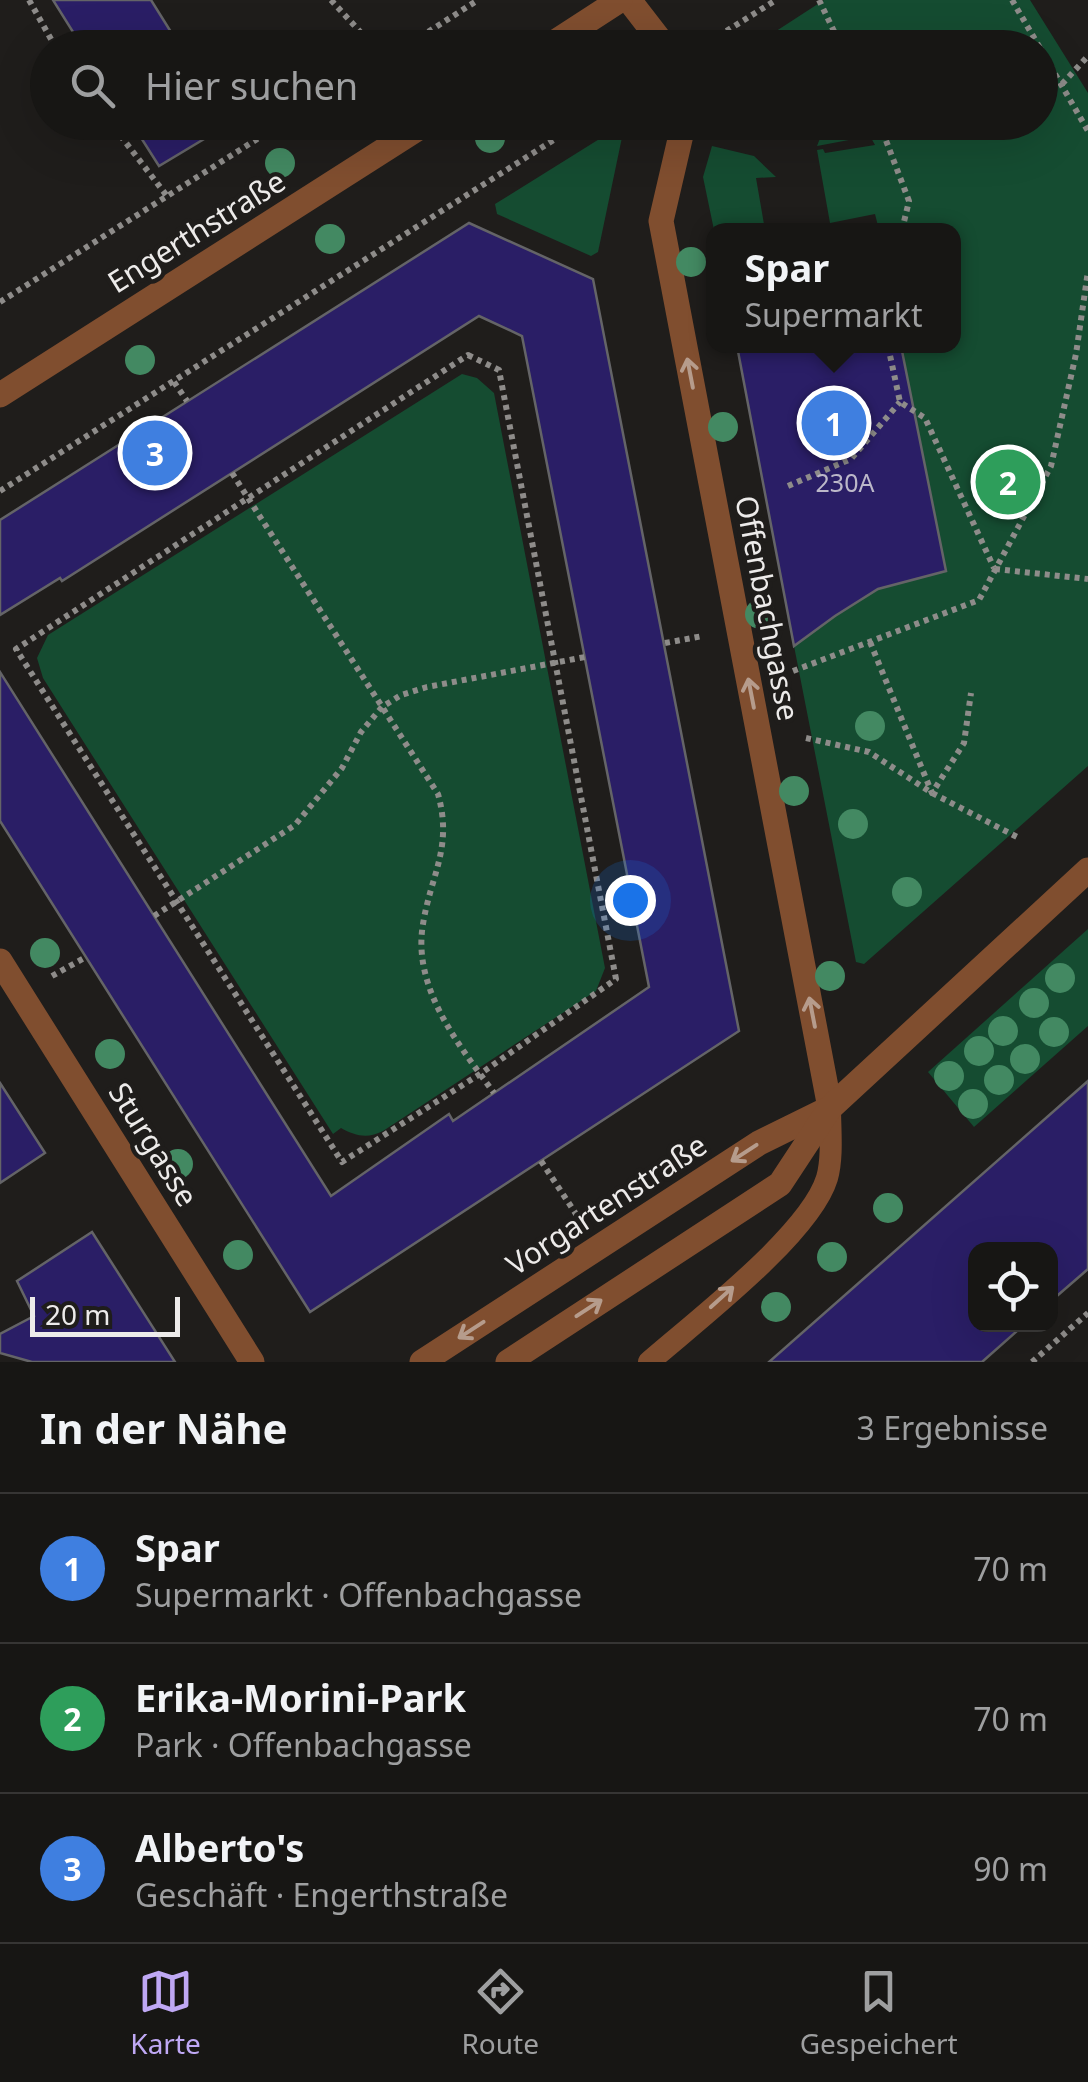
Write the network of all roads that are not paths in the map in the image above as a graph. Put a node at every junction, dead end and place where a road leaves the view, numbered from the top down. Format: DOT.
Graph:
graph roads {
  1 [pos="620,0"];
  2 [pos="629,0"];
  3 [pos="574,30"];
  4 [pos="652,30"];
  5 [pos="400,140"];
  6 [pos="680,140"];
  7 [pos="0,394"];
  8 [pos="1088,870"];
  9 [pos="0,961"];
  10 [pos="830,1108"];
  11 [pos="252,1362"];
  12 [pos="422,1362"];
  13 [pos="508,1362"];
  14 [pos="649,1362"];
  1 -- 3 [label="street"];
  2 -- 4 [label="street"];
  5 -- 7 [label="street, Engerthstraße"];
  10 -- 6 [label="street, Offenbachgasse, one-way"];
  8 -- 10 [label="street, Vorgartenstraße"];
  9 -- 11 [label="street, Sturgasse"];
  10 -- 12 [label="street, Vorgartenstraße, one-way"];
  13 -- 10 [label="street, Vorgartenstraße, one-way"];
  14 -- 10 [label="lane, one-way"];
}
